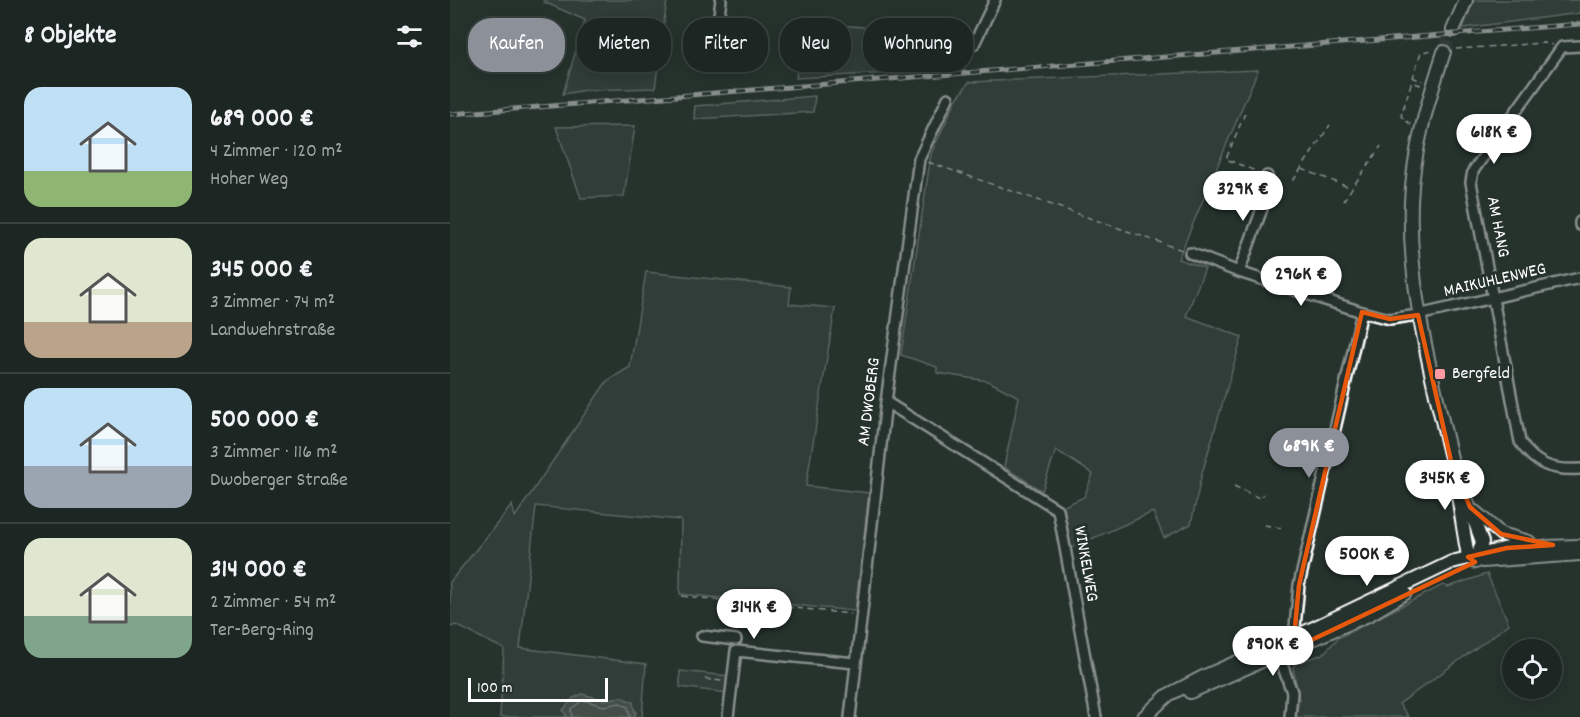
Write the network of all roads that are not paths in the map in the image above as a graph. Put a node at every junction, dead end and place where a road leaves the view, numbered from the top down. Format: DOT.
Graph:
graph roads {
  1 [pos="722,0"];
  2 [pos="995,0"];
  3 [pos="1466,0"];
  4 [pos="719,18"];
  5 [pos="1453,30"];
  6 [pos="974,44"];
  7 [pos="1580,46"];
  8 [pos="1444,52"];
  9 [pos="948,98"];
  10 [pos="1267,176"];
  11 [pos="1190,253"];
  12 [pos="1239,272"];
  13 [pos="1580,278"];
  14 [pos="1495,298"];
  15 [pos="1362,312"];
  16 [pos="1418,315"];
  17 [pos="886,402"];
  18 [pos="1452,461"];
  19 [pos="1580,469"];
  20 [pos="1470,507"];
  21 [pos="1553,545"];
  22 [pos="1580,546"];
  23 [pos="1580,554"];
  24 [pos="1474,557"];
  25 [pos="702,636"];
  26 [pos="1299,641"];
  27 [pos="1277,650"];
  28 [pos="735,651"];
  29 [pos="855,663"];
  30 [pos="728,717"];
  31 [pos="850,717"];
  32 [pos="1096,717"];
  33 [pos="1146,717"];
  34 [pos="1290,717"];
  1 -- 4 [label="street"];
  2 -- 6 [label="street"];
  3 -- 5 [label="street"];
  7 -- 14 [label="street, AM HANG"];
  8 -- 16 [label="street"];
  9 -- 17 [label="street, AM DWOBERG"];
  10 -- 12 [label="street"];
  11 -- 12 [label="street"];
  12 -- 15 [label="street"];
  13 -- 14 [label="street, MAIKUHLENWEG"];
  14 -- 16 [label="street, MAIKUHLENWEG"];
  14 -- 19 [label="street, AM HANG"];
  15 -- 16 [label="street"];
  15 -- 26 [label="street"];
  16 -- 18 [label="street"];
  17 -- 29 [label="street, AM DWOBERG"];
  17 -- 32 [label="street, WINKELWEG"];
  18 -- 20 [label="street"];
  18 -- 24 [label="street"];
  20 -- 21 [label="street"];
  20 -- 24 [label="street"];
  21 -- 22 [label="street"];
  21 -- 24 [label="street"];
  23 -- 24 [label="street"];
  24 -- 26 [label="street"];
  25 -- 28 [label="street"];
  26 -- 27 [label="street"];
  27 -- 33 [label="street"];
  27 -- 34 [label="street"];
  28 -- 29 [label="street"];
  28 -- 30 [label="street"];
  29 -- 31 [label="street, AM DWOBERG"];
}
